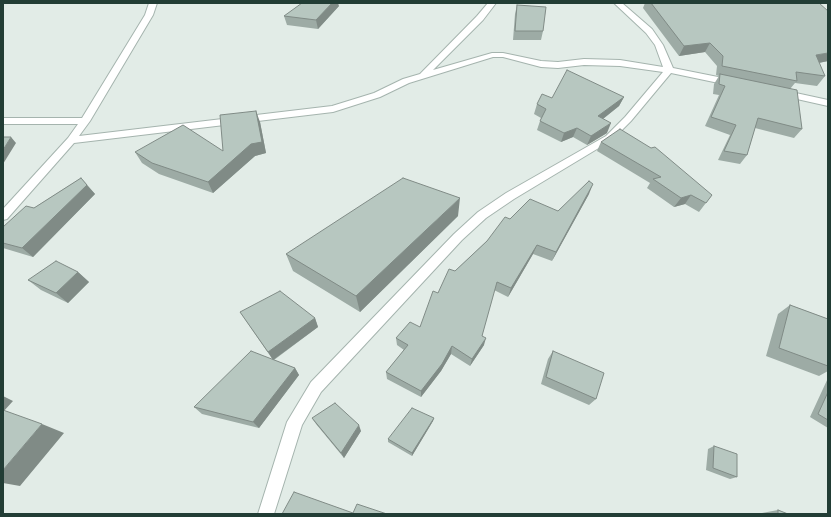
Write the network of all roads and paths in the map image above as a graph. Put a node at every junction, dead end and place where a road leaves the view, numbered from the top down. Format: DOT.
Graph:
graph roads {
  1 [pos="153,3"];
  2 [pos="492,3"];
  3 [pos="618,3"];
  4 [pos="668,70"];
  5 [pos="422,76"];
  6 [pos="744,86"];
  7 [pos="775,92"];
  8 [pos="828,103"];
  9 [pos="3,121"];
  10 [pos="85,121"];
  11 [pos="71,140"];
  12 [pos="3,216"];
  13 [pos="266,514"];
  1 -- 10 [label="street"];
  2 -- 5 [label="street"];
  3 -- 4 [label="street"];
  4 -- 5 [label="street"];
  4 -- 6 [label="street"];
  4 -- 13 [label="street"];
  5 -- 11 [label="street"];
  7 -- 8 [label="street"];
  9 -- 10 [label="street"];
  10 -- 11 [label="street"];
  11 -- 12 [label="street"];
}
